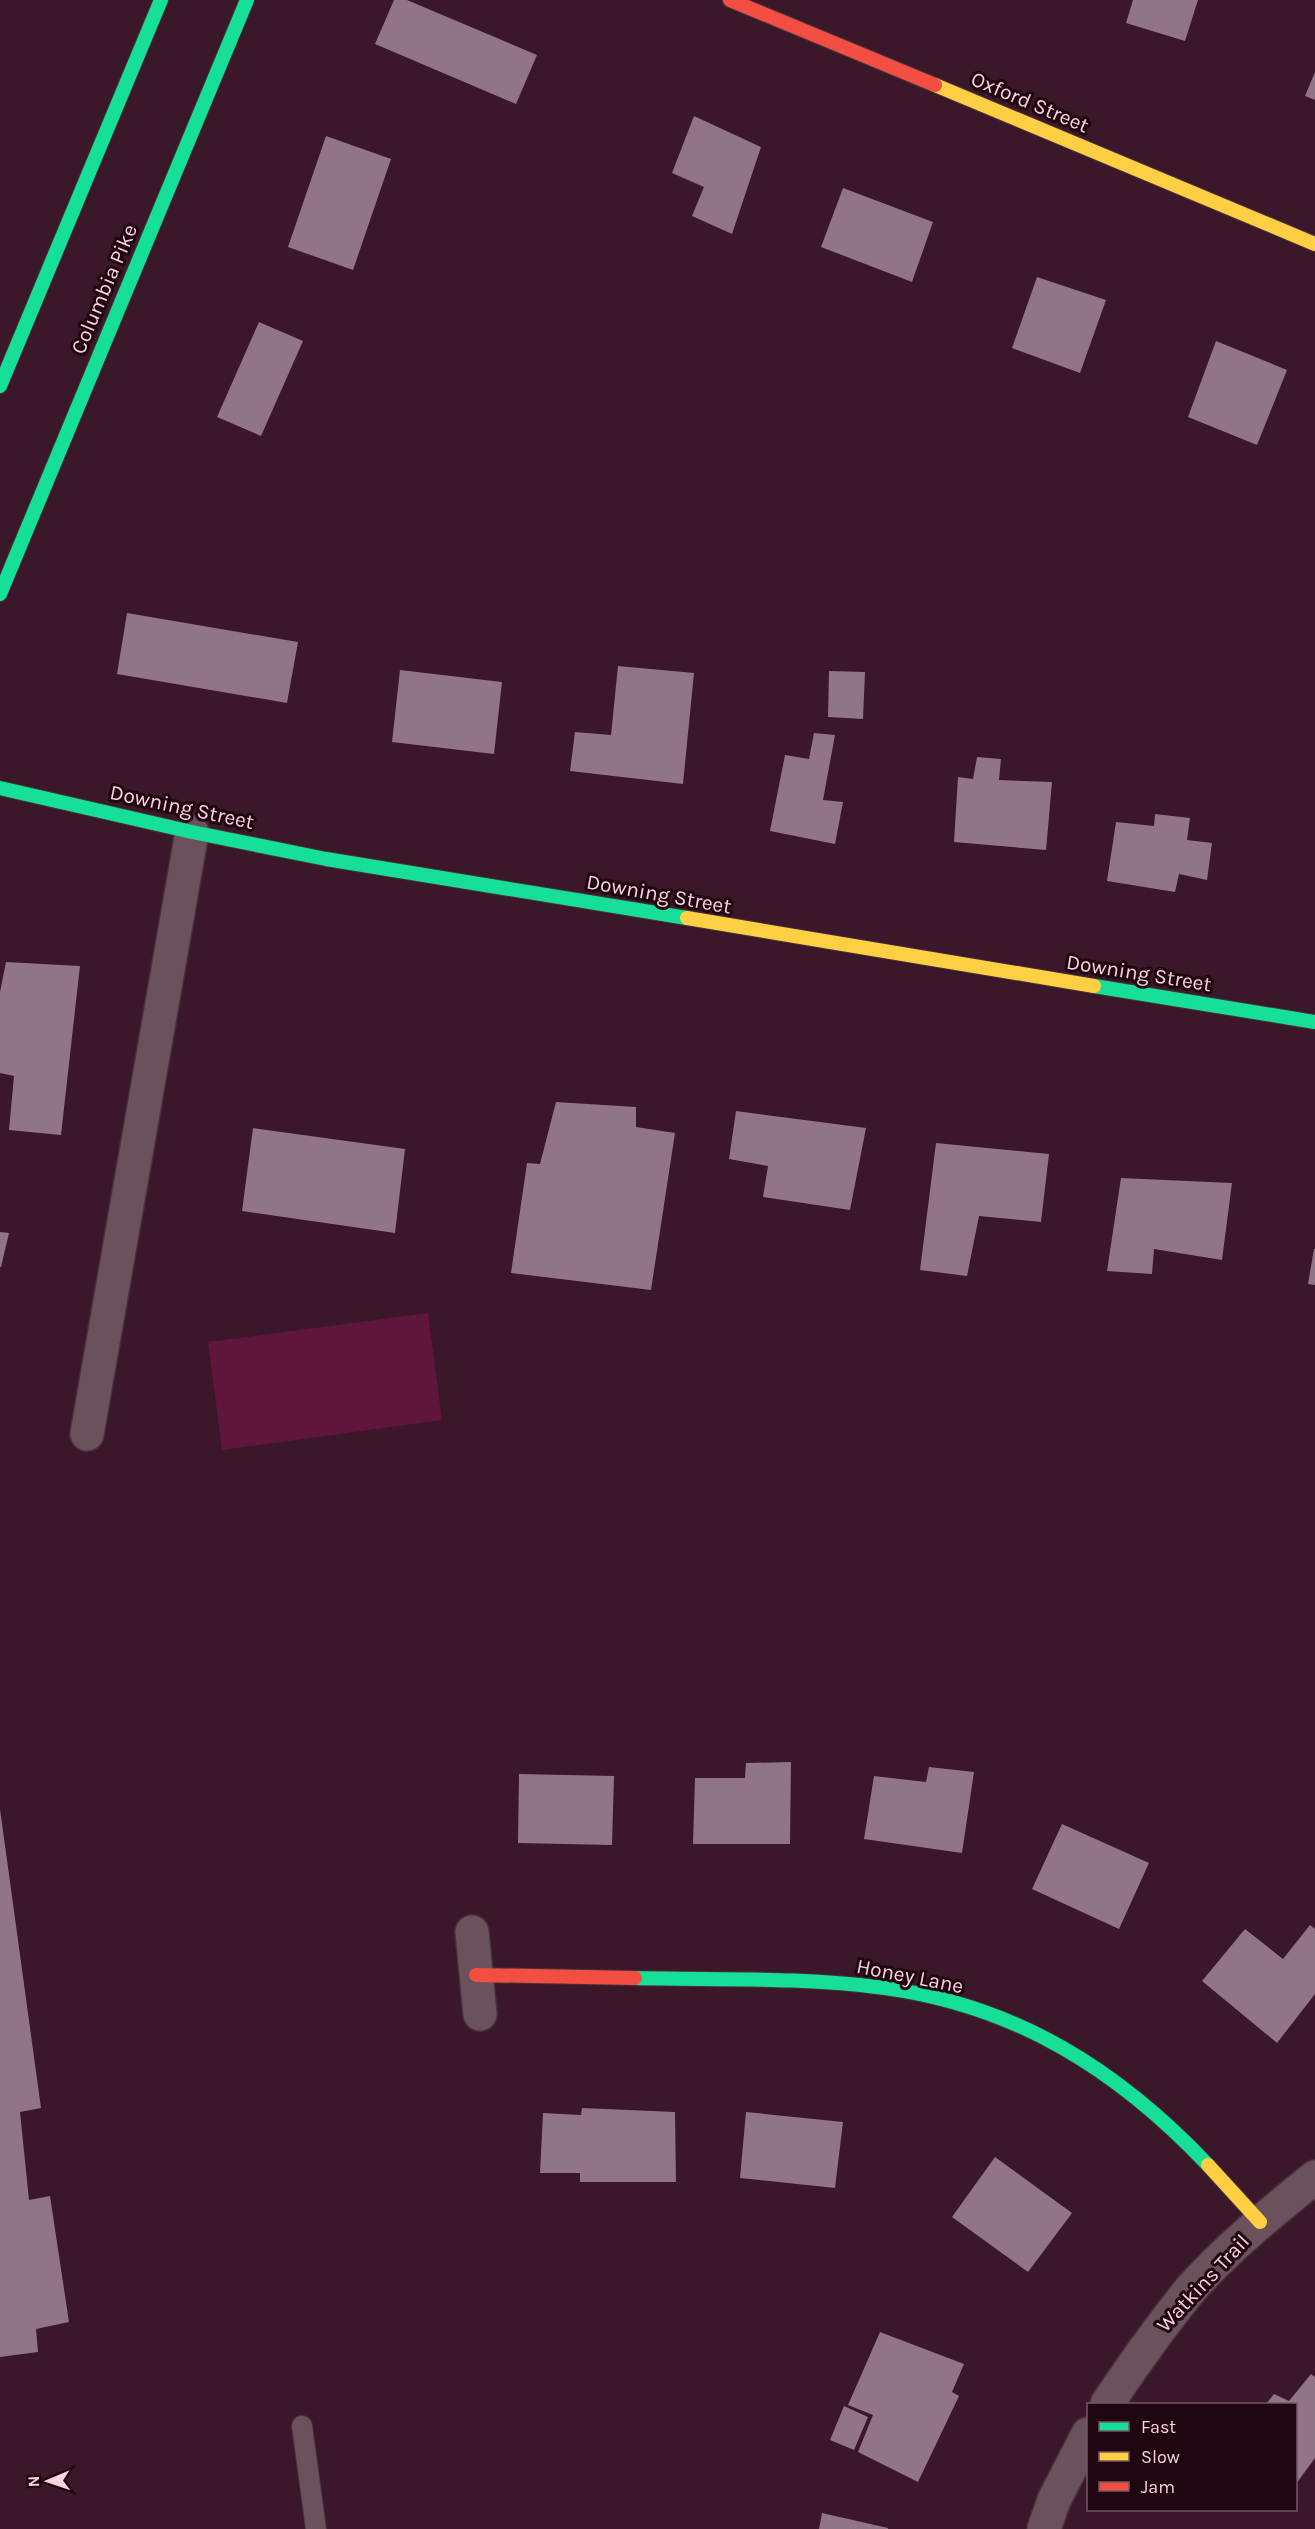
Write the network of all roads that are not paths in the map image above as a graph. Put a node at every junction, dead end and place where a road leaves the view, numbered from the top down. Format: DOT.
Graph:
graph roads {
  1 [pos="161,0"];
  2 [pos="247,0"];
  3 [pos="730,0"];
  4 [pos="1315,244"];
  5 [pos="0,386"];
  6 [pos="0,594"];
  7 [pos="0,788"];
  8 [pos="192,832"];
  9 [pos="1315,1022"];
  10 [pos="87,1434"];
  11 [pos="472,1932"];
  12 [pos="476,1975"];
  13 [pos="480,2014"];
  14 [pos="1315,2176"];
  15 [pos="1260,2222"];
  16 [pos="1108,2403"];
  17 [pos="302,2426"];
  18 [pos="1087,2438"];
  19 [pos="316,2529"];
  20 [pos="1044,2529"];
  1 -- 5 [label="street"];
  2 -- 6 [label="street, Columbia Pike"];
  3 -- 4 [label="street, Oxford Street"];
  7 -- 8 [label="street, Downing Street"];
  8 -- 9 [label="street, Downing Street"];
  8 -- 10 [label="street"];
  11 -- 12 [label="street"];
  12 -- 13 [label="street"];
  12 -- 15 [label="street, Honey Lane"];
  14 -- 15 [label="street, Watkins Trail"];
  15 -- 16 [label="street, Watkins Trail"];
  17 -- 19 [label="lane"];
  18 -- 20 [label="street"];
}
